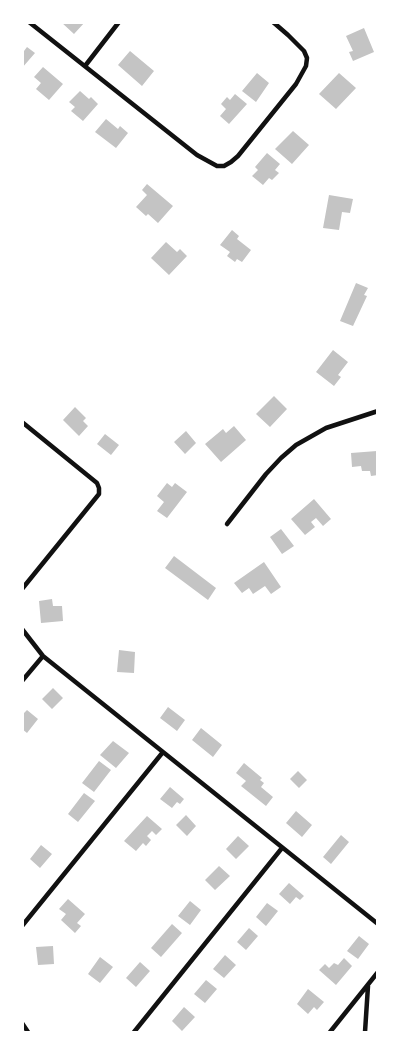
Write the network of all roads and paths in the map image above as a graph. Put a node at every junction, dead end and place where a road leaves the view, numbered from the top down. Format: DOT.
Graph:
graph roads {
  1 [pos="29,22"];
  2 [pos="118,22"];
  3 [pos="273,22"];
  4 [pos="85,66"];
  5 [pos="378,411"];
  6 [pos="22,422"];
  7 [pos="227,524"];
  8 [pos="22,589"];
  9 [pos="22,629"];
  10 [pos="43,656"];
  11 [pos="22,681"];
  12 [pos="163,752"];
  13 [pos="282,848"];
  14 [pos="378,924"];
  15 [pos="22,926"];
  16 [pos="378,972"];
  17 [pos="368,985"];
  18 [pos="22,1023"];
  19 [pos="28,1032"];
  20 [pos="134,1032"];
  21 [pos="330,1032"];
  22 [pos="365,1032"];
  1 -- 4 [label="street"];
  2 -- 4 [label="street"];
  3 -- 4 [label="street"];
  5 -- 7 [label="street"];
  6 -- 8 [label="street"];
  9 -- 10 [label="street"];
  10 -- 11 [label="street"];
  10 -- 12 [label="street"];
  12 -- 13 [label="street"];
  12 -- 15 [label="street"];
  13 -- 14 [label="street"];
  13 -- 20 [label="street"];
  16 -- 17 [label="street"];
  17 -- 21 [label="street"];
  17 -- 22 [label="street"];
  18 -- 19 [label="street"];
}
